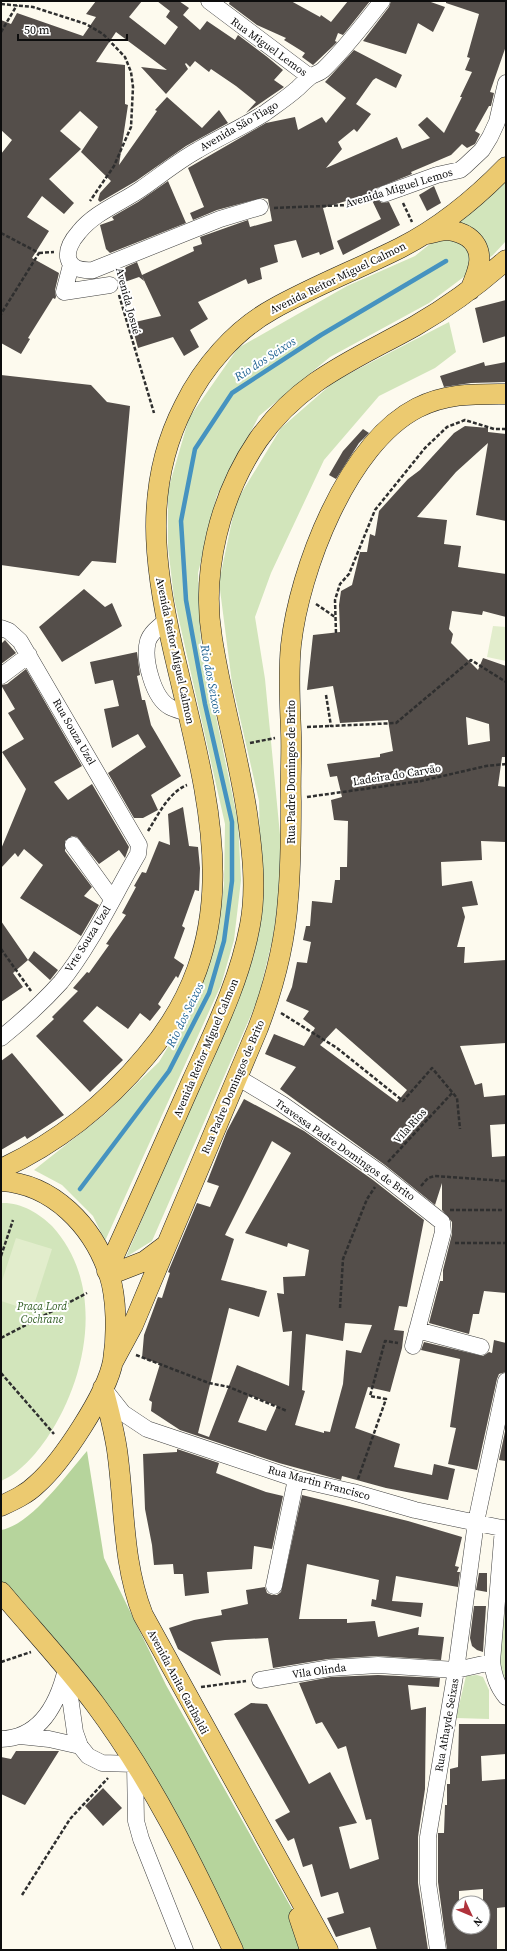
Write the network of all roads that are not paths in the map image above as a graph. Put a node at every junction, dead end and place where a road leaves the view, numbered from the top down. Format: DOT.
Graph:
graph roads {
  1 [pos="209,1"];
  2 [pos="382,1"];
  3 [pos="310,77"];
  4 [pos="506,83"];
  5 [pos="506,167"];
  6 [pos="390,192"];
  7 [pos="260,207"];
  8 [pos="421,236"];
  9 [pos="506,260"];
  10 [pos="71,265"];
  11 [pos="114,289"];
  12 [pos="470,290"];
  13 [pos="506,394"];
  14 [pos="167,620"];
  15 [pos="1,628"];
  16 [pos="29,655"];
  17 [pos="1,676"];
  18 [pos="188,713"];
  19 [pos="140,845"];
  20 [pos="73,846"];
  21 [pos="112,899"];
  22 [pos="1,1038"];
  23 [pos="237,1077"];
  24 [pos="1,1169"];
  25 [pos="1,1181"];
  26 [pos="167,1244"];
  27 [pos="108,1273"];
  28 [pos="417,1330"];
  29 [pos="413,1346"];
  30 [pos="481,1346"];
  31 [pos="117,1354"];
  32 [pos="506,1381"];
  33 [pos="103,1388"];
  34 [pos="296,1479"];
  35 [pos="1,1506"];
  36 [pos="476,1522"];
  37 [pos="504,1528"];
  38 [pos="274,1586"];
  39 [pos="1,1592"];
  40 [pos="492,1662"];
  41 [pos="66,1669"];
  42 [pos="456,1670"];
  43 [pos="260,1680"];
  44 [pos="506,1697"];
  45 [pos="20,1736"];
  46 [pos="1,1739"];
  47 [pos="80,1746"];
  48 [pos="129,1764"];
  49 [pos="282,1870"];
  50 [pos="185,1950"];
  51 [pos="233,1950"];
  52 [pos="310,1950"];
  53 [pos="328,1950"];
  54 [pos="438,1950"];
  1 -- 3 [label="street, Rua Miguel Lemos"];
  2 -- 3 [label="street, Avenida São Tiago"];
  3 -- 10 [label="street, Avenida São Tiago"];
  4 -- 6 [label="street, Avenida Miguel Lemos"];
  5 -- 8 [label="main road, Avenida Reitor Miguel Calmon"];
  7 -- 10 [label="street"];
  8 -- 12 [label="main road"];
  8 -- 14 [label="main road, Avenida Reitor Miguel Calmon"];
  9 -- 12 [label="main road, Avenida Reitor Miguel Calmon"];
  10 -- 11 [label="street"];
  12 -- 27 [label="main road, Avenida Reitor Miguel Calmon"];
  13 -- 23 [label="main road, Rua Padre Domingos de Brito"];
  14 -- 18 [label="main road, Avenida Reitor Miguel Calmon"];
  14 -- 18 [label="street"];
  15 -- 16 [label="street, Rua Souza Uzel"];
  16 -- 17 [label="street"];
  16 -- 19 [label="street, Rua Souza Uzel"];
  18 -- 24 [label="main road, Avenida Reitor Miguel Calmon"];
  19 -- 21 [label="street, Vrte Souza Uzel"];
  20 -- 21 [label="street"];
  21 -- 22 [label="street, Vrte Souza Uzel"];
  23 -- 26 [label="main road, Rua Padre Domingos de Brito"];
  23 -- 28 [label="street, Travessa Padre Domingos de Brito"];
  25 -- 27 [label="main road"];
  26 -- 27 [label="main road, Rua Padre Domingos de Brito"];
  26 -- 31 [label="main road, Rua Padre Domingos de Brito"];
  27 -- 31 [label="main road"];
  28 -- 29 [label="street"];
  28 -- 30 [label="street"];
  31 -- 33 [label="main road"];
  32 -- 36 [label="street"];
  33 -- 34 [label="street, Rua Martin Francisco"];
  33 -- 35 [label="main road"];
  33 -- 49 [label="main road, Avenida Anita Garibaldi"];
  34 -- 36 [label="street, Rua Martin Francisco"];
  34 -- 38 [label="street"];
  36 -- 37 [label="street, Rua Martin Francisco"];
  36 -- 42 [label="street"];
  37 -- 40 [label="street"];
  39 -- 41 [label="main road"];
  40 -- 42 [label="street, Rua Athayde Seixas"];
  40 -- 44 [label="street"];
  41 -- 45 [label="street"];
  41 -- 47 [label="street"];
  41 -- 48 [label="main road"];
  42 -- 43 [label="street, Vila Olinda"];
  42 -- 54 [label="street, Rua Athayde Seixas"];
  45 -- 46 [label="street"];
  45 -- 47 [label="street"];
  47 -- 48 [label="street"];
  48 -- 50 [label="street"];
  48 -- 51 [label="main road"];
  49 -- 52 [label="main road"];
  49 -- 53 [label="main road, Avenida Anita Garibaldi"];
}
